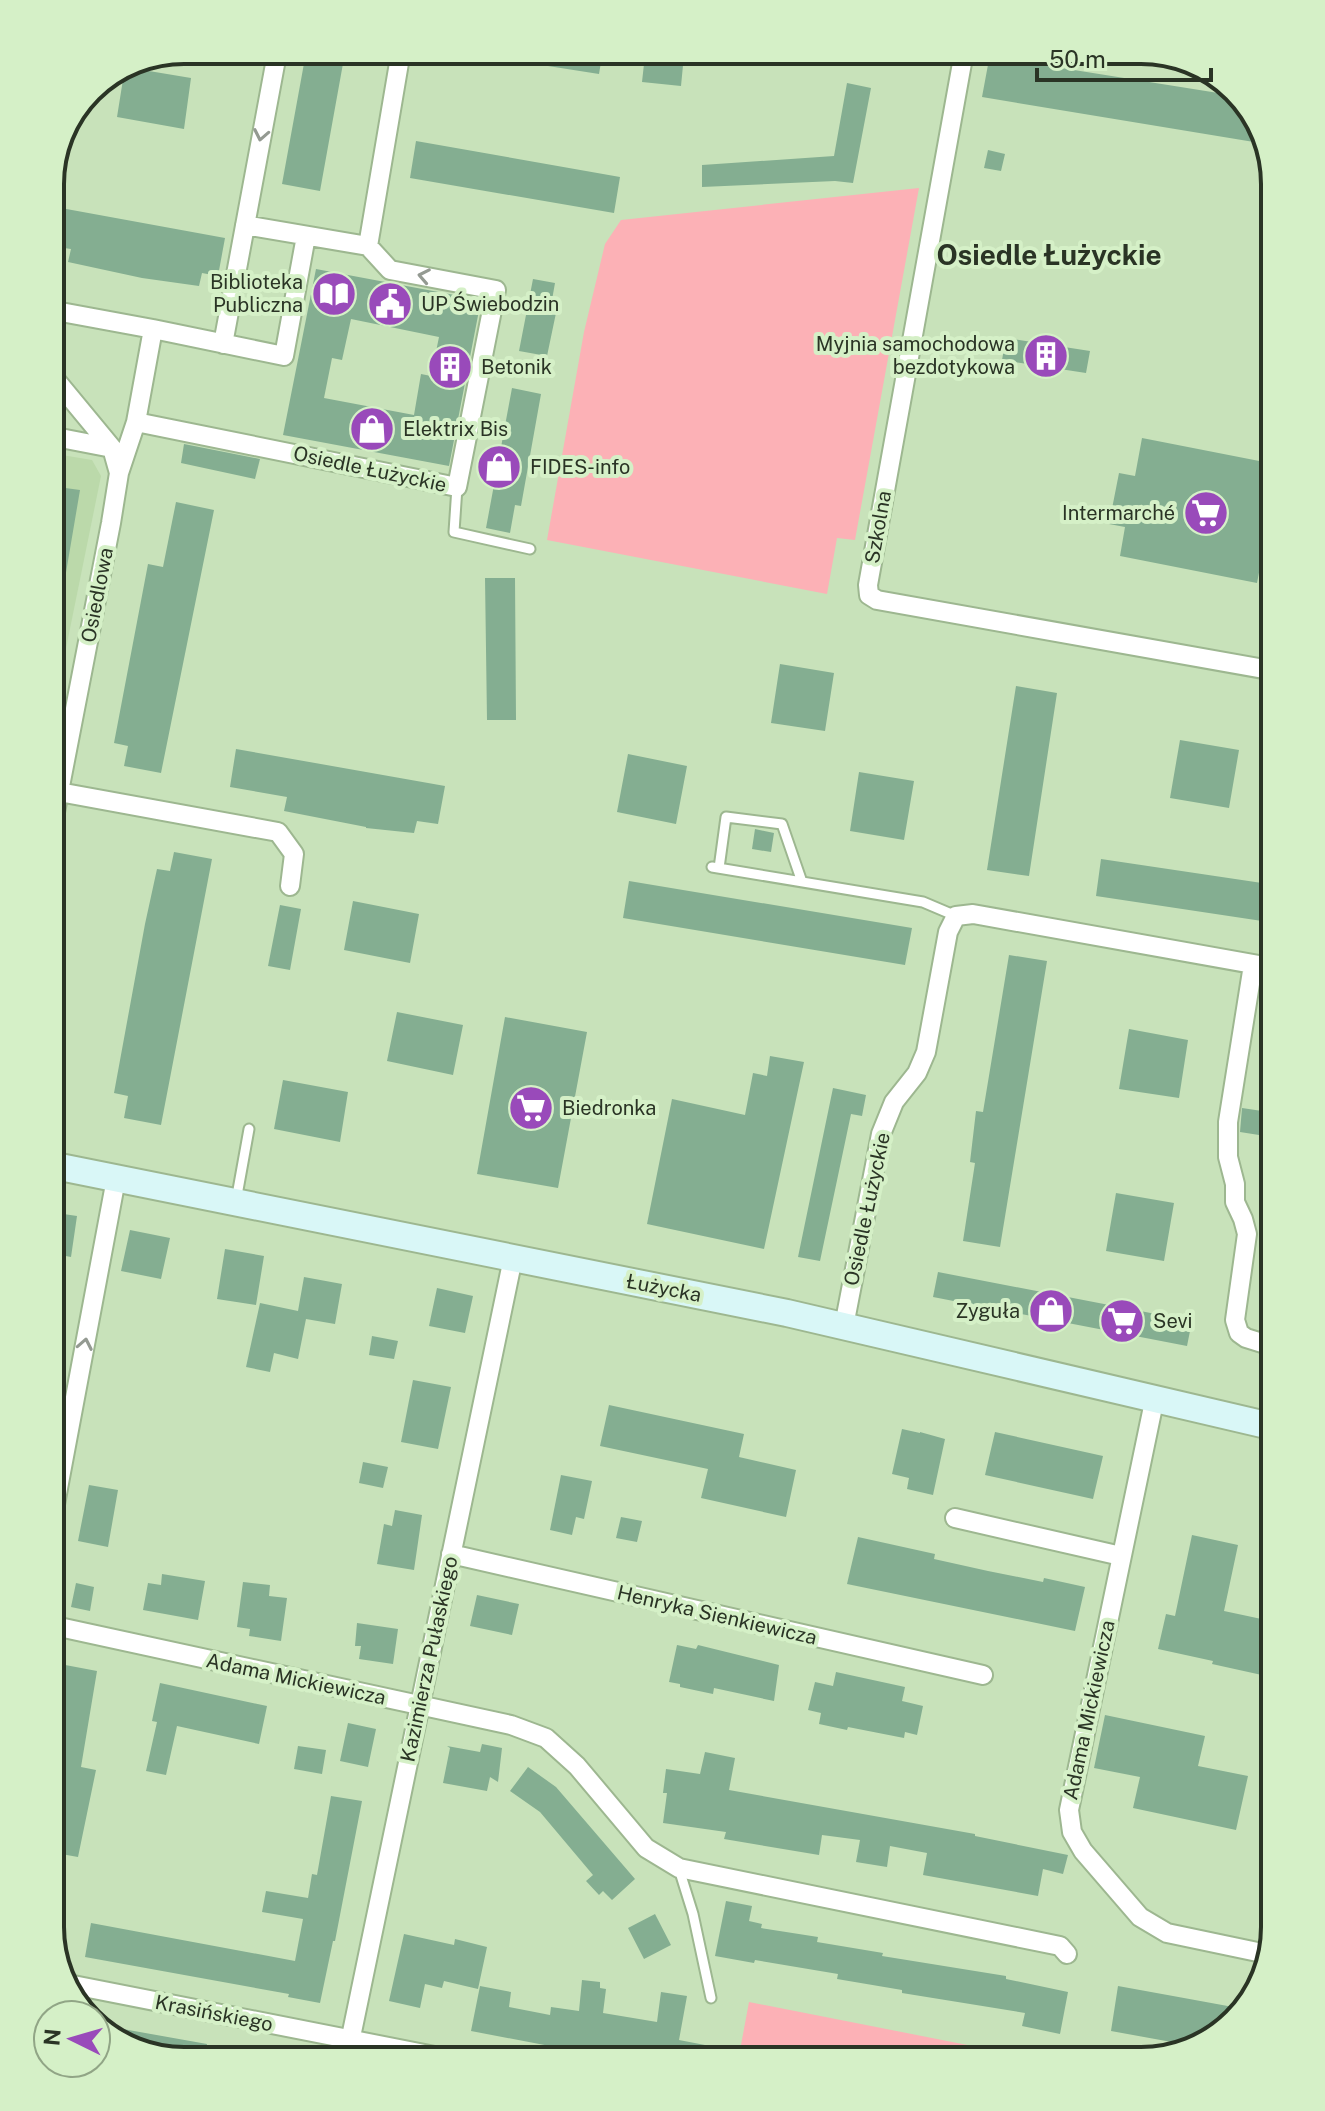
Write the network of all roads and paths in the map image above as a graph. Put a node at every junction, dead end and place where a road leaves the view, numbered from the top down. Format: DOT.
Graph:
graph roads {
  1 [pos="275,64"];
  2 [pos="399,64"];
  3 [pos="962,64"];
  4 [pos="245,225"];
  5 [pos="306,236"];
  6 [pos="368,246"];
  7 [pos="64,313"];
  8 [pos="153,329"];
  9 [pos="223,344"];
  10 [pos="64,390"];
  11 [pos="136,422"];
  12 [pos="64,439"];
  13 [pos="112,448"];
  14 [pos="119,473"];
  15 [pos="457,487"];
  16 [pos="530,549"];
  17 [pos="1261,669"];
  18 [pos="64,766"];
  19 [pos="64,793"];
  20 [pos="802,882"];
  21 [pos="290,886"];
  22 [pos="956,916"];
  23 [pos="1253,965"];
  24 [pos="1261,966"];
  25 [pos="249,1129"];
  26 [pos="64,1168"];
  27 [pos="116,1179"];
  28 [pos="236,1203"];
  29 [pos="513,1258"];
  30 [pos="844,1326"];
  31 [pos="1261,1343"];
  32 [pos="1155,1397"];
  33 [pos="1261,1422"];
  34 [pos="64,1456"];
  35 [pos="955,1518"];
  36 [pos="451,1554"];
  37 [pos="1121,1556"];
  38 [pos="64,1628"];
  39 [pos="983,1675"];
  40 [pos="420,1705"];
  41 [pos="679,1868"];
  42 [pos="1258,1952"];
  43 [pos="1067,1954"];
  44 [pos="80,1986"];
  45 [pos="711,1998"];
  46 [pos="350,2040"];
  47 [pos="349,2047"];
  48 [pos="387,2047"];
  1 -- 4 [label="street, one-way"];
  2 -- 6 [label="street"];
  3 -- 17 [label="street, Szkolna"];
  4 -- 5 [label="street"];
  4 -- 9 [label="street"];
  5 -- 6 [label="street"];
  5 -- 9 [label="street"];
  15 -- 6 [label="street, Osiedle Łużyckie, one-way"];
  7 -- 8 [label="street"];
  8 -- 9 [label="street"];
  8 -- 11 [label="street"];
  10 -- 13 [label="street, Osiedlowa"];
  11 -- 14 [label="street"];
  11 -- 15 [label="street, Osiedle Łużyckie"];
  12 -- 13 [label="street"];
  13 -- 14 [label="street, Osiedlowa"];
  14 -- 18 [label="street, Osiedlowa"];
  15 -- 16 [label="lane"];
  19 -- 21 [label="street"];
  20 -- 20 [label="lane"];
  20 -- 22 [label="lane"];
  22 -- 23 [label="street"];
  22 -- 30 [label="street, Osiedle Łużyckie"];
  23 -- 24 [label="street"];
  23 -- 31 [label="street"];
  25 -- 28 [label="lane"];
  26 -- 27 [label="street, Łużycka"];
  27 -- 28 [label="street, Łużycka"];
  34 -- 27 [label="street, one-way"];
  28 -- 29 [label="street, Łużycka"];
  29 -- 30 [label="street, Łużycka"];
  29 -- 36 [label="street, Kazimierza Pułaskiego"];
  30 -- 32 [label="street, Łużycka"];
  32 -- 33 [label="street, Łużycka"];
  32 -- 37 [label="street, Adama Mickiewicza"];
  35 -- 37 [label="street"];
  36 -- 39 [label="street, Henryka Sienkiewicza"];
  36 -- 40 [label="street, Kazimierza Pułaskiego"];
  37 -- 42 [label="street, Adama Mickiewicza"];
  38 -- 40 [label="street, Adama Mickiewicza"];
  40 -- 41 [label="street, Adama Mickiewicza"];
  40 -- 46 [label="street, Kazimierza Pułaskiego"];
  41 -- 43 [label="street, Adama Mickiewicza"];
  41 -- 45 [label="lane"];
  44 -- 46 [label="street, Krasińskiego"];
  46 -- 47 [label="street, Kazimierza Pułaskiego"];
  46 -- 48 [label="street, Krasińskiego"];
}
